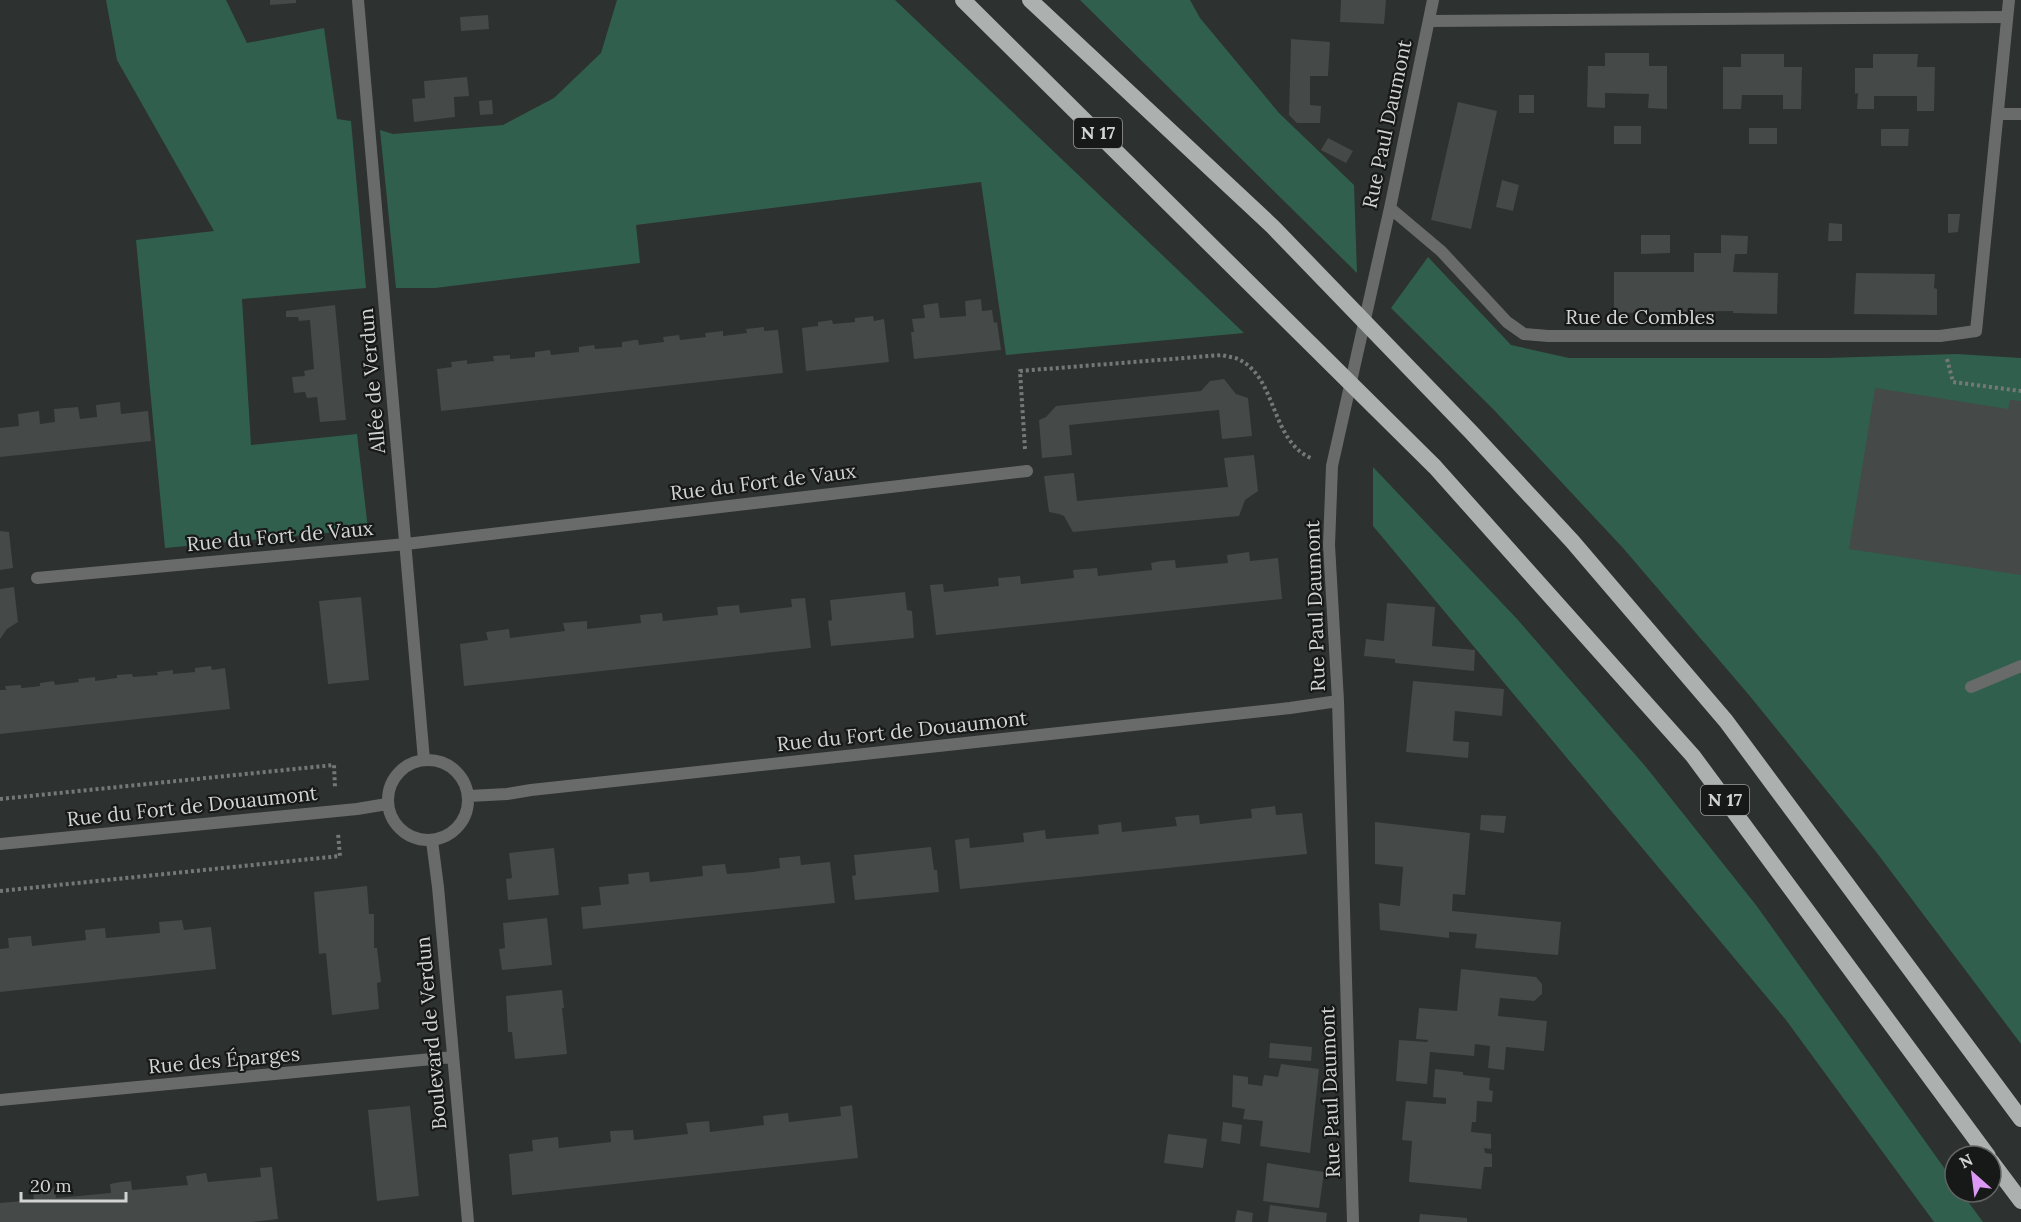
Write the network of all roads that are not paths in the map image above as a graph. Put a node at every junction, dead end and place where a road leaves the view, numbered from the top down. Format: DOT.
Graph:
graph roads {
  1 [pos="358,0"];
  2 [pos="963,0"];
  3 [pos="1030,0"];
  4 [pos="1433,0"];
  5 [pos="2009,0"];
  6 [pos="2007,17"];
  7 [pos="1429,21"];
  8 [pos="1998,114"];
  9 [pos="2021,114"];
  10 [pos="1390,208"];
  11 [pos="1027,471"];
  12 [pos="406,544"];
  13 [pos="37,578"];
  14 [pos="2021,666"];
  15 [pos="1971,687"];
  16 [pos="1338,701"];
  17 [pos="424,759"];
  18 [pos="469,796"];
  19 [pos="387,804"];
  20 [pos="432,841"];
  21 [pos="0,844"];
  22 [pos="453,1057"];
  23 [pos="0,1100"];
  24 [pos="2021,1119"];
  25 [pos="1979,1144"];
  26 [pos="2003,1177"];
  27 [pos="2021,1201"];
  28 [pos="468,1222"];
  29 [pos="1353,1222"];
  1 -- 12 [label="street, Allée de Verdun"];
  2 -- 25 [label="highway, N 17"];
  3 -- 24 [label="highway, N 17"];
  4 -- 7 [label="street, Rue Paul Daumont"];
  5 -- 6 [label="street"];
  6 -- 7 [label="street"];
  6 -- 8 [label="street"];
  7 -- 10 [label="street, Rue Paul Daumont"];
  8 -- 9 [label="street"];
  8 -- 10 [label="street, Rue de Combles"];
  10 -- 16 [label="street, Rue Paul Daumont"];
  11 -- 12 [label="street, Rue du Fort de Vaux"];
  12 -- 13 [label="street, Rue du Fort de Vaux"];
  12 -- 17 [label="street, Allée de Verdun"];
  14 -- 15 [label="street"];
  16 -- 18 [label="street, Rue du Fort de Douaumont"];
  16 -- 29 [label="street, Rue Paul Daumont"];
  17 -- 18 [label="street"];
  17 -- 19 [label="street"];
  18 -- 20 [label="street"];
  19 -- 20 [label="street"];
  19 -- 21 [label="street, Rue du Fort de Douaumont"];
  20 -- 22 [label="street, Boulevard de Verdun"];
  22 -- 23 [label="street, Rue des Éparges"];
  22 -- 28 [label="street, Boulevard de Verdun"];
  26 -- 27 [label="highway"];
}
